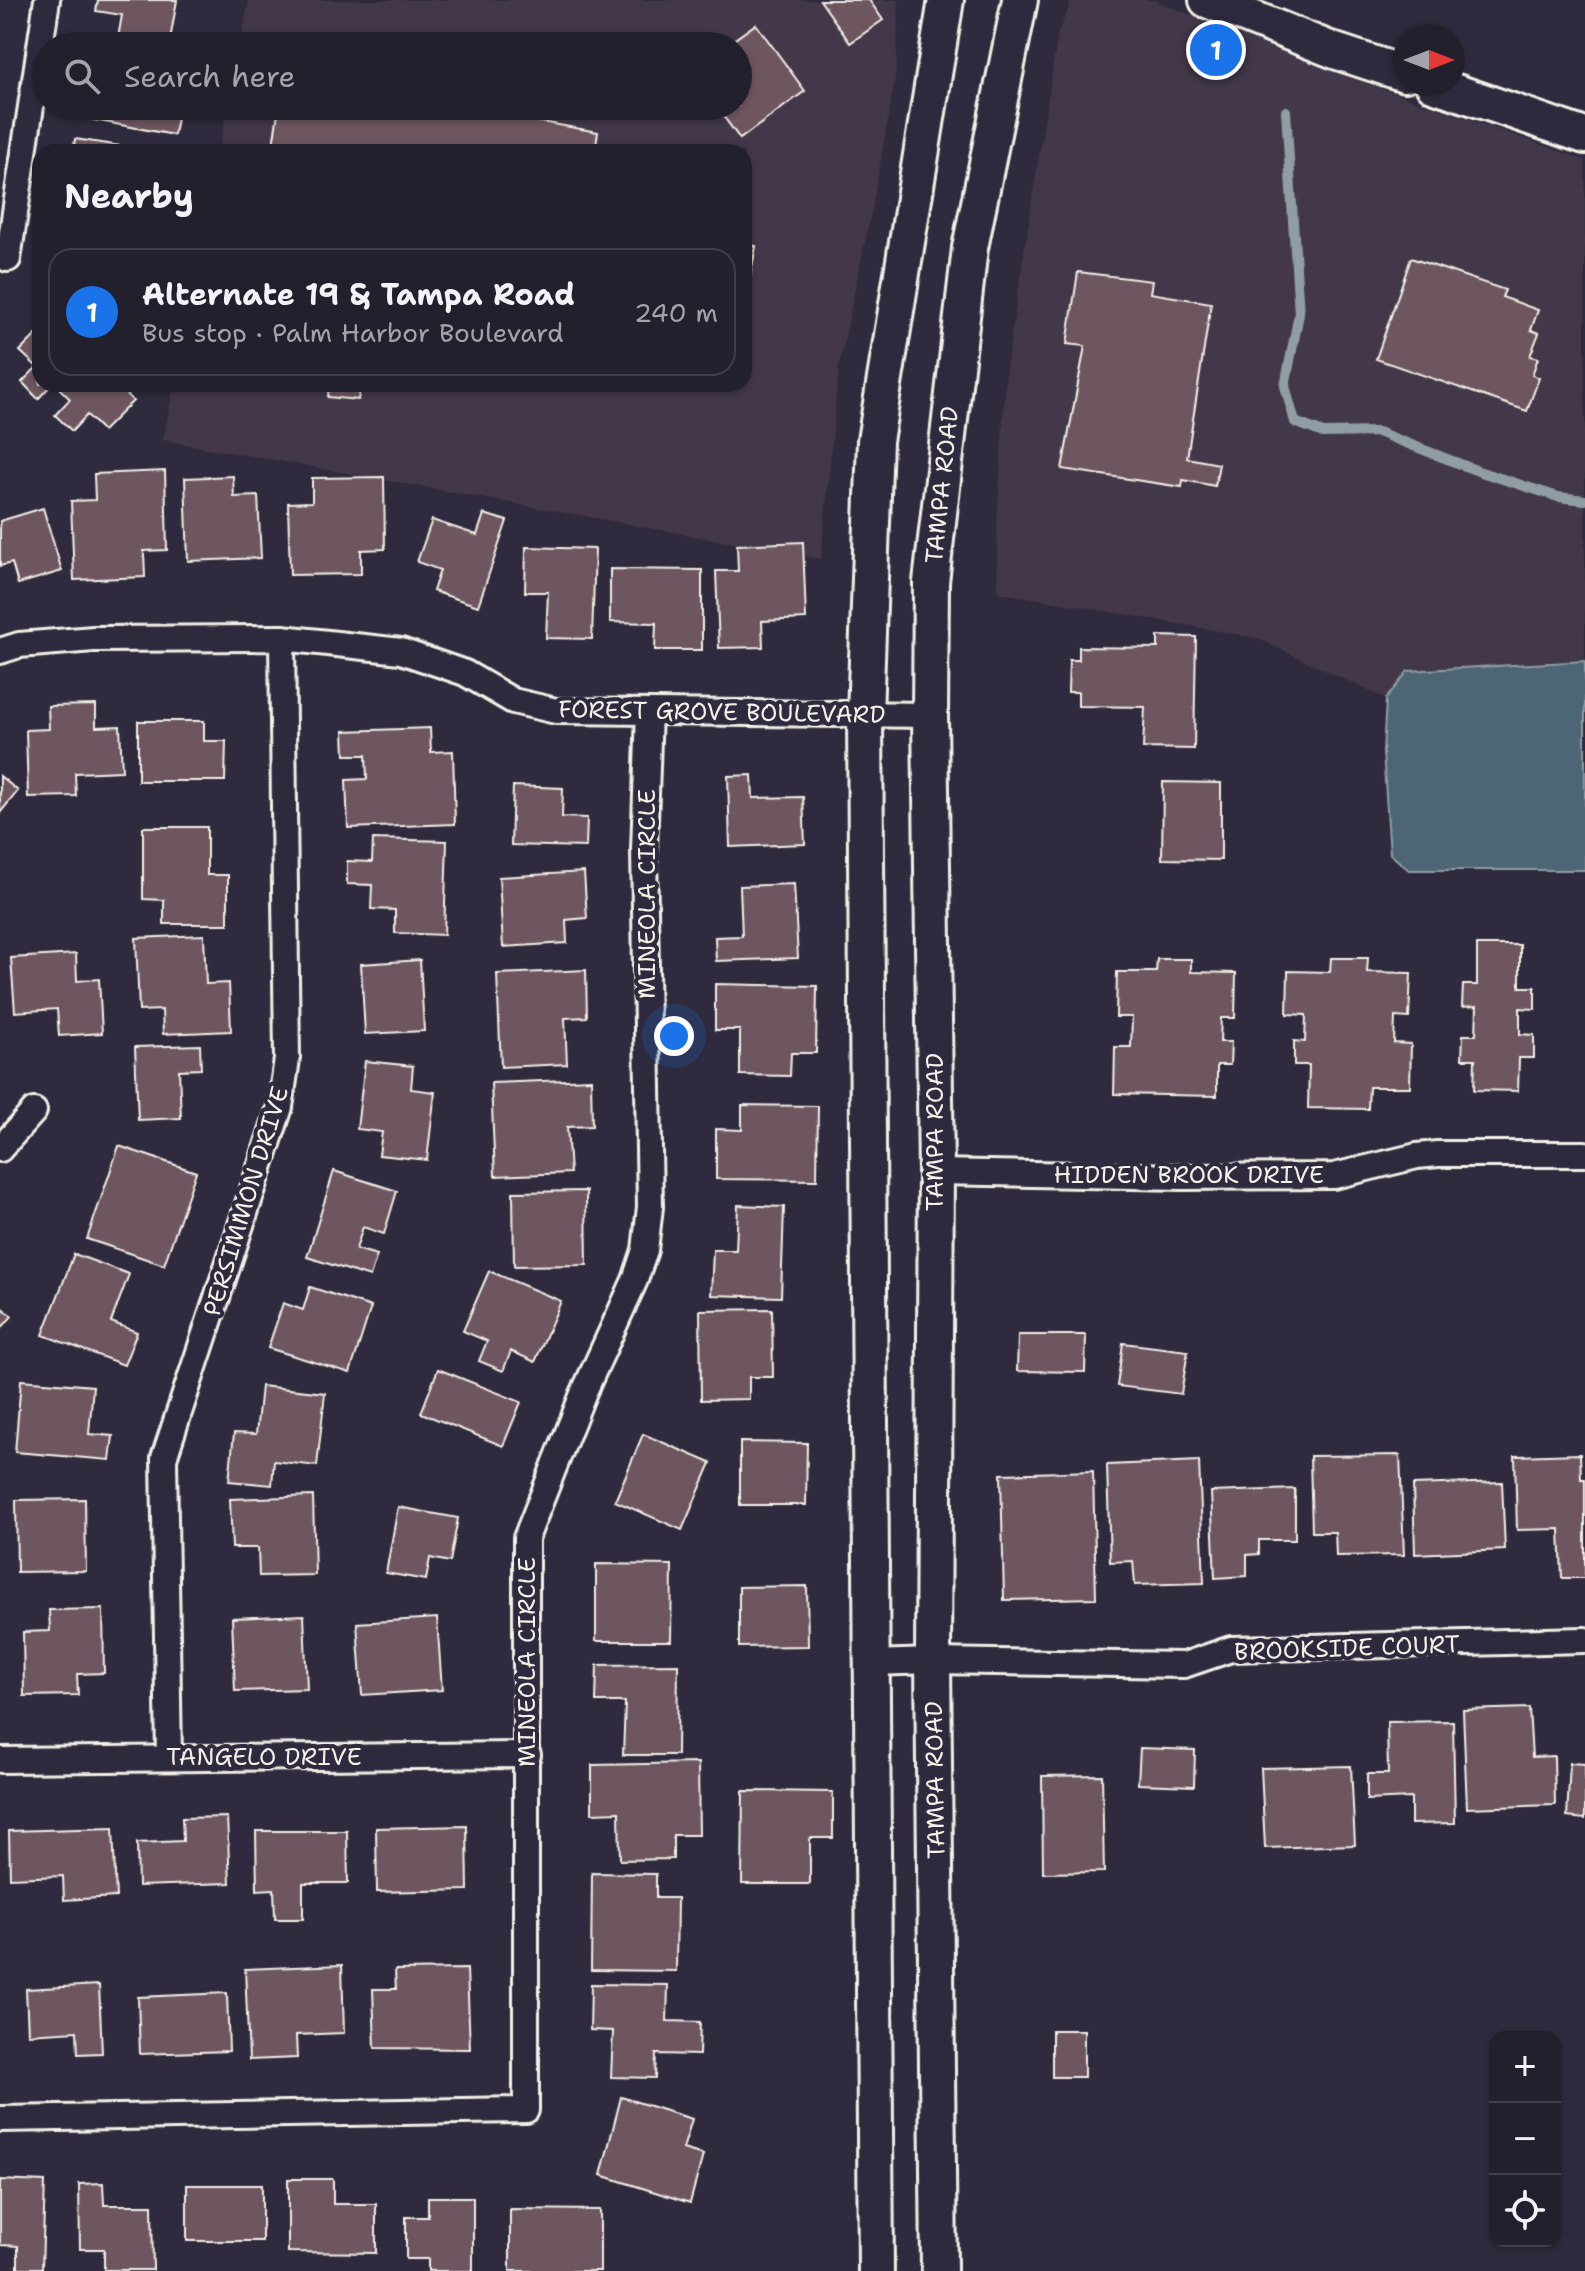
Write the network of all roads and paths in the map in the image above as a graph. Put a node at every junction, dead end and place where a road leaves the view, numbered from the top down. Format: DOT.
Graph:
graph roads {
  1 [pos="47,0"];
  2 [pos="946,0"];
  3 [pos="1020,0"];
  4 [pos="1207,0"];
  5 [pos="42,32"];
  6 [pos="1393,70"];
  7 [pos="1465,95"];
  8 [pos="32,100"];
  9 [pos="1585,136"];
  10 [pos="8,259"];
  11 [pos="282,638"];
  12 [pos="0,651"];
  13 [pos="649,712"];
  14 [pos="865,715"];
  15 [pos="930,715"];
  16 [pos="34,1111"];
  17 [pos="0,1149"];
  18 [pos="1585,1154"];
  19 [pos="936,1172"];
  20 [pos="1585,1640"];
  21 [pos="933,1661"];
  22 [pos="872,1663"];
  23 [pos="528,1755"];
  24 [pos="169,1757"];
  25 [pos="0,1760"];
  26 [pos="0,2119"];
  27 [pos="876,2271"];
  28 [pos="939,2271"];
  1 -- 5 [label="street"];
  2 -- 14 [label="main road"];
  3 -- 15 [label="main road, TAMPA ROAD"];
  4 -- 6 [label="main road"];
  7 -- 9 [label="main road"];
  8 -- 10 [label="street"];
  11 -- 12 [label="street, FOREST GROVE BOULEVARD"];
  11 -- 13 [label="street, FOREST GROVE BOULEVARD"];
  11 -- 24 [label="street, PERSIMMON DRIVE"];
  13 -- 14 [label="street, FOREST GROVE BOULEVARD"];
  13 -- 23 [label="street, MINEOLA CIRCLE"];
  14 -- 15 [label="street, FOREST GROVE BOULEVARD"];
  14 -- 22 [label="main road"];
  15 -- 19 [label="main road, TAMPA ROAD"];
  16 -- 17 [label="street"];
  18 -- 19 [label="street, HIDDEN BROOK DRIVE"];
  19 -- 21 [label="main road, TAMPA ROAD"];
  20 -- 21 [label="street, BROOKSIDE COURT"];
  21 -- 22 [label="street, BROOKSIDE COURT"];
  21 -- 28 [label="main road, TAMPA ROAD"];
  22 -- 27 [label="main road"];
  23 -- 24 [label="street, TANGELO DRIVE"];
  23 -- 26 [label="street, MINEOLA CIRCLE"];
  24 -- 25 [label="street, TANGELO DRIVE"];
}
